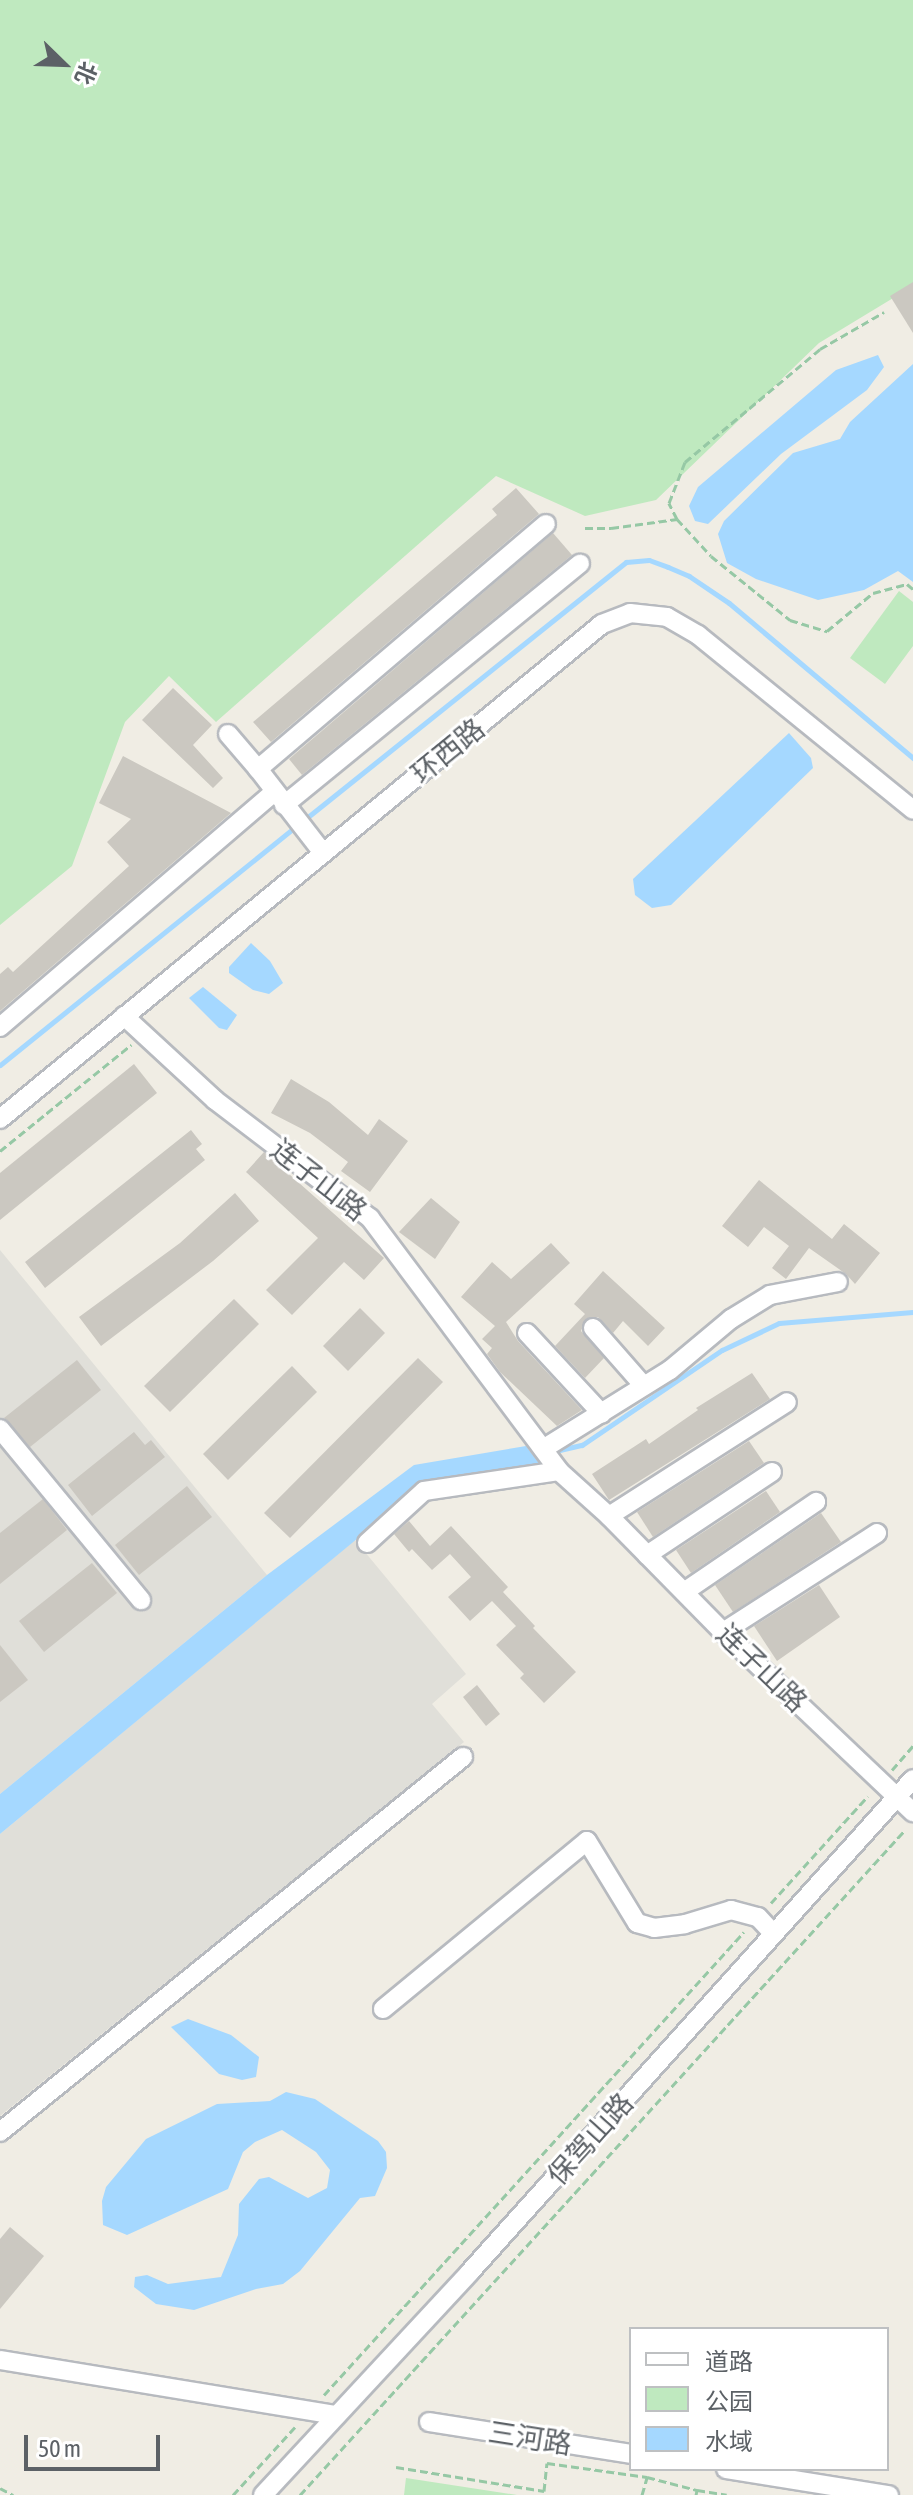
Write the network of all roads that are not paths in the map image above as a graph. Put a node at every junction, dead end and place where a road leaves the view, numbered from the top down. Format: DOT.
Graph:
graph roads {
  1 [pos="546,524"];
  2 [pos="580,564"];
  3 [pos="228,734"];
  4 [pos="258,769"];
  5 [pos="283,804"];
  6 [pos="913,810"];
  7 [pos="323,853"];
  8 [pos="124,1016"];
  9 [pos="0,1027"];
  10 [pos="0,1119"];
  11 [pos="838,1282"];
  12 [pos="593,1328"];
  13 [pos="527,1333"];
  14 [pos="644,1386"];
  15 [pos="787,1402"];
  16 [pos="602,1414"];
  17 [pos="0,1429"];
  18 [pos="543,1449"];
  19 [pos="559,1471"];
  20 [pos="772,1472"];
  21 [pos="816,1502"];
  22 [pos="609,1516"];
  23 [pos="877,1533"];
  24 [pos="367,1543"];
  25 [pos="647,1555"];
  26 [pos="684,1592"];
  27 [pos="141,1600"];
  28 [pos="723,1632"];
  29 [pos="463,1757"];
  30 [pos="913,1779"];
  31 [pos="897,1797"];
  32 [pos="913,1812"];
  33 [pos="774,1934"];
  34 [pos="383,2009"];
  35 [pos="0,2132"];
  36 [pos="0,2360"];
  37 [pos="337,2415"];
  38 [pos="429,2422"];
  39 [pos="629,2454"];
  40 [pos="739,2471"];
  41 [pos="263,2495"];
  42 [pos="889,2495"];
  1 -- 4 [label="street"];
  2 -- 5 [label="street"];
  3 -- 4 [label="street"];
  4 -- 5 [label="street"];
  5 -- 7 [label="street"];
  5 -- 9 [label="street"];
  6 -- 7 [label="street, 环西路"];
  7 -- 8 [label="street, 环西路"];
  8 -- 10 [label="street, 环西路"];
  8 -- 18 [label="street, 连子山路"];
  11 -- 14 [label="street"];
  12 -- 14 [label="street"];
  13 -- 16 [label="street"];
  14 -- 16 [label="street"];
  15 -- 22 [label="street"];
  16 -- 18 [label="street"];
  17 -- 27 [label="street"];
  18 -- 19 [label="street, 连子山路"];
  19 -- 22 [label="street, 连子山路"];
  19 -- 24 [label="street"];
  20 -- 25 [label="street"];
  21 -- 26 [label="street"];
  22 -- 25 [label="street, 连子山路"];
  23 -- 28 [label="street"];
  25 -- 26 [label="street, 连子山路"];
  26 -- 28 [label="street, 连子山路"];
  28 -- 31 [label="street, 连子山路"];
  29 -- 35 [label="street"];
  30 -- 31 [label="street, 保驾山路"];
  31 -- 32 [label="street, 连子山路"];
  31 -- 33 [label="street, 保驾山路"];
  33 -- 34 [label="street"];
  33 -- 37 [label="street, 保驾山路"];
  36 -- 37 [label="street"];
  37 -- 41 [label="street, 保驾山路"];
  38 -- 39 [label="street, 三河路"];
  40 -- 42 [label="street"];
}
